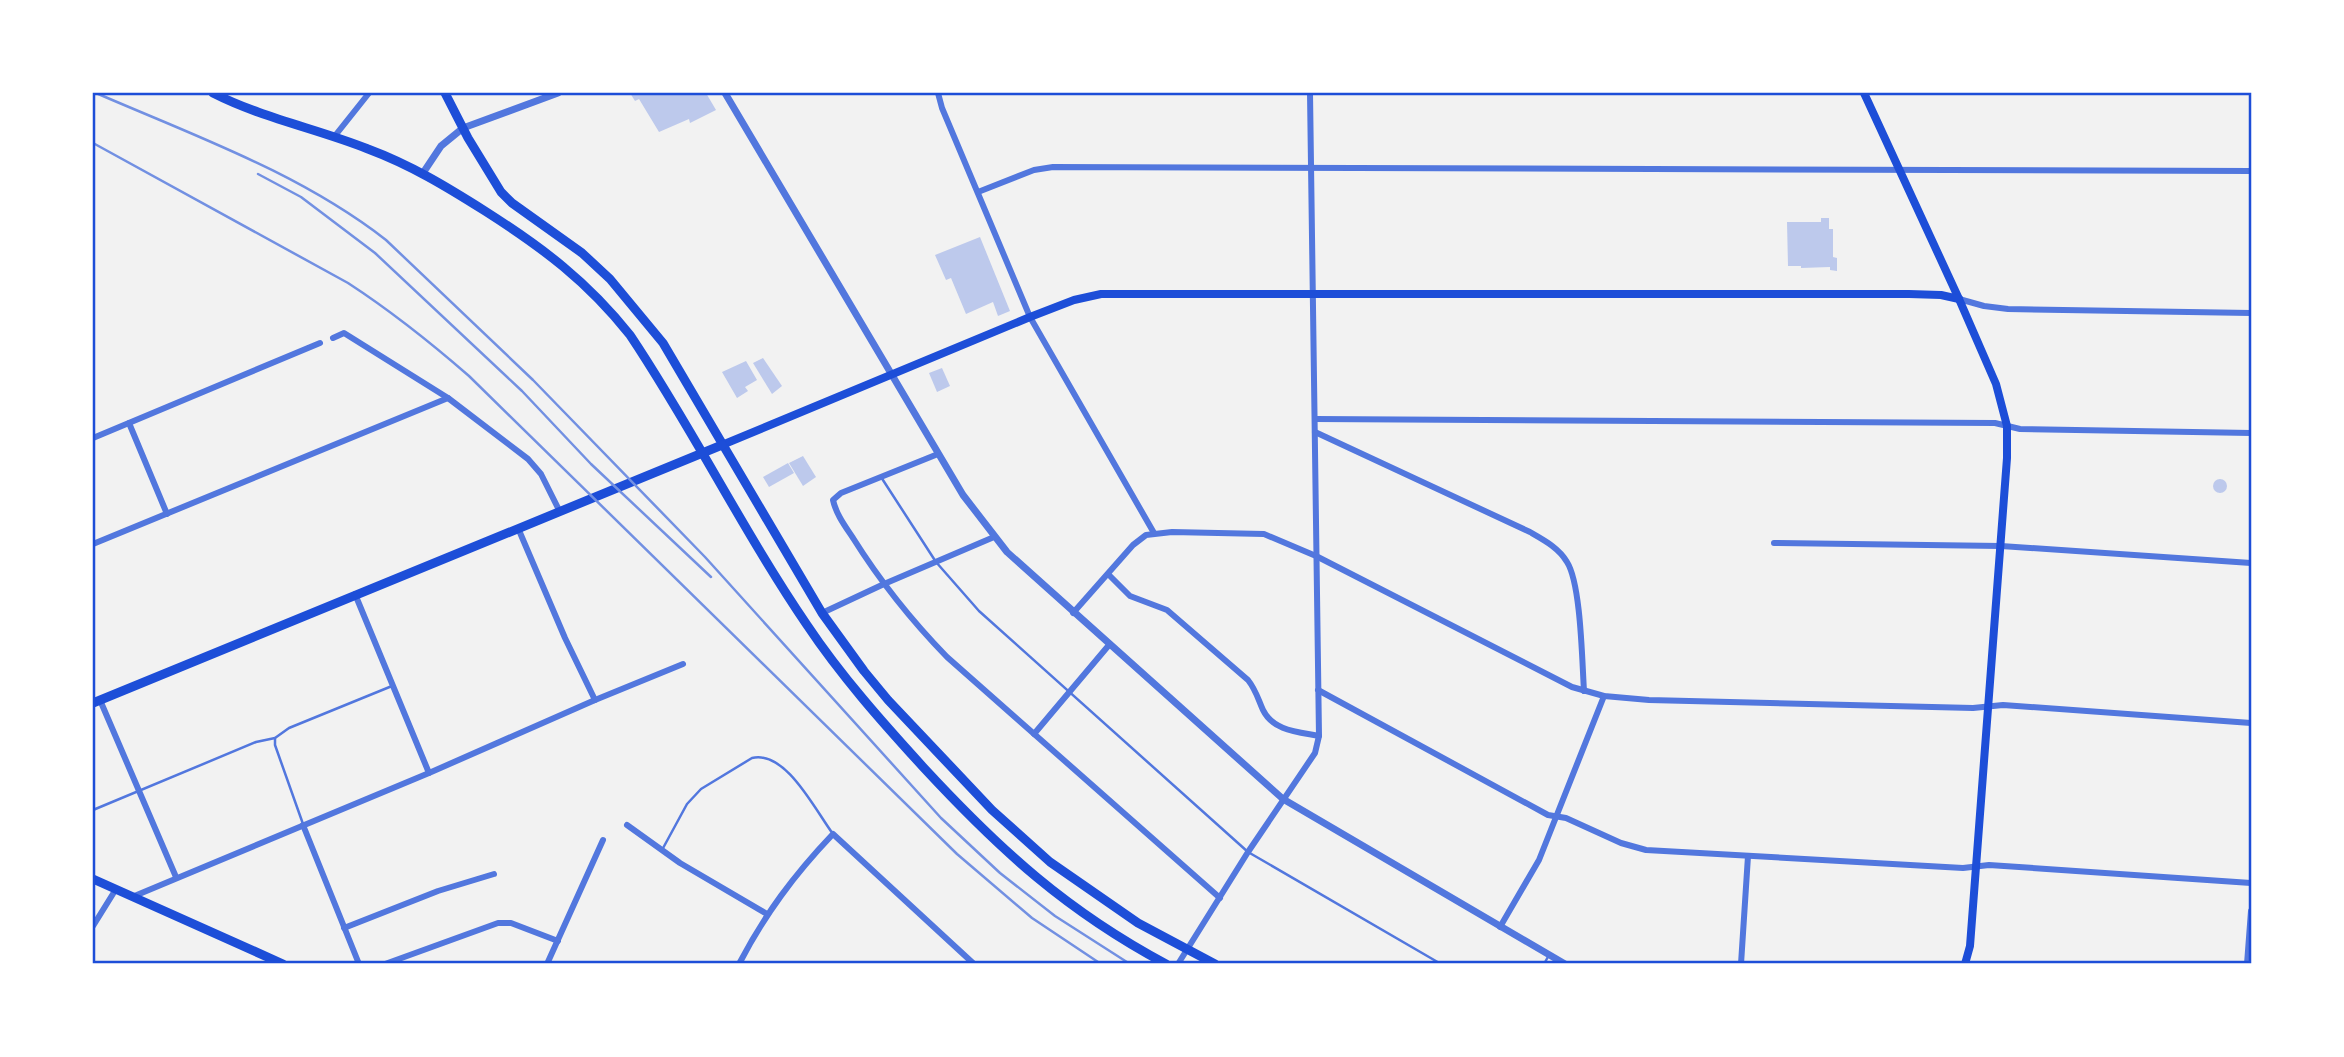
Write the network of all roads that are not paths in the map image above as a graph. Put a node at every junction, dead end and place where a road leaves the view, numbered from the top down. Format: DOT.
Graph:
graph roads {
  1 [pos="369,93"];
  2 [pos="445,93"];
  3 [pos="558,93"];
  4 [pos="725,93"];
  5 [pos="938,93"];
  6 [pos="1310,93"];
  7 [pos="1864,93"];
  8 [pos="218,94"];
  9 [pos="463,128"];
  10 [pos="334,137"];
  11 [pos="1312,167"];
  12 [pos="1898,169"];
  13 [pos="2251,171"];
  14 [pos="423,173"];
  15 [pos="978,192"];
  16 [pos="1313,292"];
  17 [pos="1959,299"];
  18 [pos="2251,313"];
  19 [pos="1030,317"];
  20 [pos="333,338"];
  21 [pos="320,343"];
  22 [pos="891,375"];
  23 [pos="448,398"];
  24 [pos="1315,419"];
  25 [pos="129,423"];
  26 [pos="2007,426"];
  27 [pos="1315,432"];
  28 [pos="2251,433"];
  29 [pos="93,438"];
  30 [pos="722,445"];
  31 [pos="702,453"];
  32 [pos="938,454"];
  33 [pos="881,477"];
  34 [pos="560,512"];
  35 [pos="167,514"];
  36 [pos="519,528"];
  37 [pos="1154,533"];
  38 [pos="993,537"];
  39 [pos="1774,543"];
  40 [pos="93,544"];
  41 [pos="2001,546"];
  42 [pos="1316,556"];
  43 [pos="936,562"];
  44 [pos="2251,563"];
  45 [pos="1108,575"];
  46 [pos="884,584"];
  47 [pos="355,594"];
  48 [pos="822,613"];
  49 [pos="1073,613"];
  50 [pos="1109,645"];
  51 [pos="683,664"];
  52 [pos="393,686"];
  53 [pos="1318,690"];
  54 [pos="1584,691"];
  55 [pos="1069,692"];
  56 [pos="1604,695"];
  57 [pos="594,700"];
  58 [pos="97,701"];
  59 [pos="1988,707"];
  60 [pos="2251,723"];
  61 [pos="1034,734"];
  62 [pos="1319,736"];
  63 [pos="275,738"];
  64 [pos="429,773"];
  65 [pos="138,790"];
  66 [pos="1283,799"];
  67 [pos="93,810"];
  68 [pos="1557,817"];
  69 [pos="303,825"];
  70 [pos="627,825"];
  71 [pos="833,834"];
  72 [pos="603,840"];
  73 [pos="662,850"];
  74 [pos="1248,852"];
  75 [pos="1748,856"];
  76 [pos="1977,867"];
  77 [pos="494,874"];
  78 [pos="176,877"];
  79 [pos="93,879"];
  80 [pos="2251,883"];
  81 [pos="116,889"];
  82 [pos="132,897"];
  83 [pos="1220,898"];
  84 [pos="2251,911"];
  85 [pos="767,914"];
  86 [pos="93,926"];
  87 [pos="1500,927"];
  88 [pos="344,928"];
  89 [pos="558,941"];
  90 [pos="1187,950"];
  91 [pos="1549,955"];
  92 [pos="284,964"];
  93 [pos="359,964"];
  94 [pos="385,964"];
  95 [pos="547,964"];
  96 [pos="739,964"];
  97 [pos="974,964"];
  98 [pos="1166,964"];
  99 [pos="1178,964"];
  100 [pos="1215,964"];
  101 [pos="1441,964"];
  102 [pos="1544,964"];
  103 [pos="1565,964"];
  104 [pos="1741,964"];
  105 [pos="1965,964"];
  106 [pos="2247,964"];
  1 -- 10 [label="street"];
  2 -- 9 [label="main road"];
  3 -- 9 [label="street"];
  4 -- 22 [label="street"];
  5 -- 15 [label="street"];
  6 -- 11 [label="street"];
  7 -- 12 [label="main road"];
  8 -- 10 [label="main road"];
  9 -- 14 [label="street"];
  9 -- 30 [label="main road"];
  10 -- 14 [label="main road"];
  11 -- 12 [label="street"];
  11 -- 15 [label="street"];
  11 -- 16 [label="street"];
  12 -- 13 [label="street"];
  12 -- 17 [label="main road"];
  14 -- 31 [label="main road"];
  15 -- 19 [label="street"];
  16 -- 17 [label="main road"];
  16 -- 19 [label="main road"];
  16 -- 24 [label="street"];
  17 -- 18 [label="street"];
  17 -- 26 [label="main road"];
  19 -- 22 [label="main road"];
  19 -- 37 [label="street"];
  20 -- 23 [label="street"];
  21 -- 25 [label="street"];
  22 -- 30 [label="main road"];
  22 -- 32 [label="street"];
  23 -- 34 [label="street"];
  23 -- 35 [label="street"];
  24 -- 26 [label="street"];
  24 -- 27 [label="street"];
  25 -- 29 [label="street"];
  25 -- 35 [label="street"];
  26 -- 28 [label="street"];
  26 -- 41 [label="main road"];
  27 -- 42 [label="street"];
  27 -- 54 [label="street"];
  30 -- 31 [label="main road"];
  30 -- 48 [label="main road"];
  31 -- 34 [label="main road"];
  31 -- 98 [label="main road"];
  32 -- 33 [label="street"];
  32 -- 38 [label="street"];
  33 -- 43 [label="lane"];
  33 -- 46 [label="street"];
  34 -- 36 [label="main road"];
  35 -- 40 [label="street"];
  36 -- 47 [label="main road"];
  36 -- 57 [label="street"];
  37 -- 42 [label="street"];
  37 -- 45 [label="street"];
  38 -- 43 [label="street"];
  38 -- 49 [label="street"];
  39 -- 41 [label="street"];
  41 -- 44 [label="street"];
  41 -- 59 [label="main road"];
  42 -- 53 [label="street"];
  42 -- 54 [label="street"];
  43 -- 46 [label="street"];
  43 -- 55 [label="lane"];
  45 -- 49 [label="street"];
  45 -- 62 [label="street"];
  46 -- 48 [label="street"];
  46 -- 61 [label="street"];
  47 -- 52 [label="street"];
  47 -- 58 [label="main road"];
  48 -- 90 [label="main road"];
  49 -- 50 [label="street"];
  50 -- 55 [label="street"];
  50 -- 66 [label="street"];
  51 -- 57 [label="street"];
  52 -- 63 [label="lane"];
  52 -- 64 [label="street"];
  53 -- 62 [label="street"];
  53 -- 68 [label="street"];
  54 -- 56 [label="street"];
  55 -- 61 [label="street"];
  55 -- 74 [label="lane"];
  56 -- 59 [label="street"];
  56 -- 68 [label="street"];
  57 -- 64 [label="street"];
  58 -- 65 [label="street"];
  59 -- 60 [label="street"];
  59 -- 76 [label="main road"];
  61 -- 83 [label="street"];
  62 -- 66 [label="street"];
  63 -- 65 [label="lane"];
  63 -- 69 [label="lane"];
  64 -- 69 [label="street"];
  65 -- 67 [label="lane"];
  65 -- 78 [label="street"];
  66 -- 74 [label="street"];
  66 -- 87 [label="street"];
  68 -- 75 [label="street"];
  68 -- 87 [label="street"];
  69 -- 78 [label="street"];
  69 -- 88 [label="street"];
  70 -- 73 [label="street"];
  71 -- 73 [label="lane"];
  71 -- 85 [label="street"];
  71 -- 97 [label="street"];
  72 -- 89 [label="street"];
  73 -- 85 [label="street"];
  74 -- 83 [label="street"];
  74 -- 101 [label="lane"];
  75 -- 76 [label="street"];
  75 -- 104 [label="street"];
  76 -- 80 [label="street"];
  76 -- 105 [label="main road"];
  77 -- 88 [label="street"];
  78 -- 82 [label="street"];
  79 -- 81 [label="main road"];
  81 -- 82 [label="main road"];
  81 -- 86 [label="street"];
  82 -- 92 [label="main road"];
  83 -- 90 [label="street"];
  84 -- 106 [label="street"];
  85 -- 96 [label="street"];
  87 -- 91 [label="street"];
  88 -- 93 [label="street"];
  89 -- 94 [label="street"];
  89 -- 95 [label="street"];
  90 -- 99 [label="street"];
  90 -- 100 [label="main road"];
  91 -- 102 [label="lane"];
  91 -- 103 [label="street"];
}
